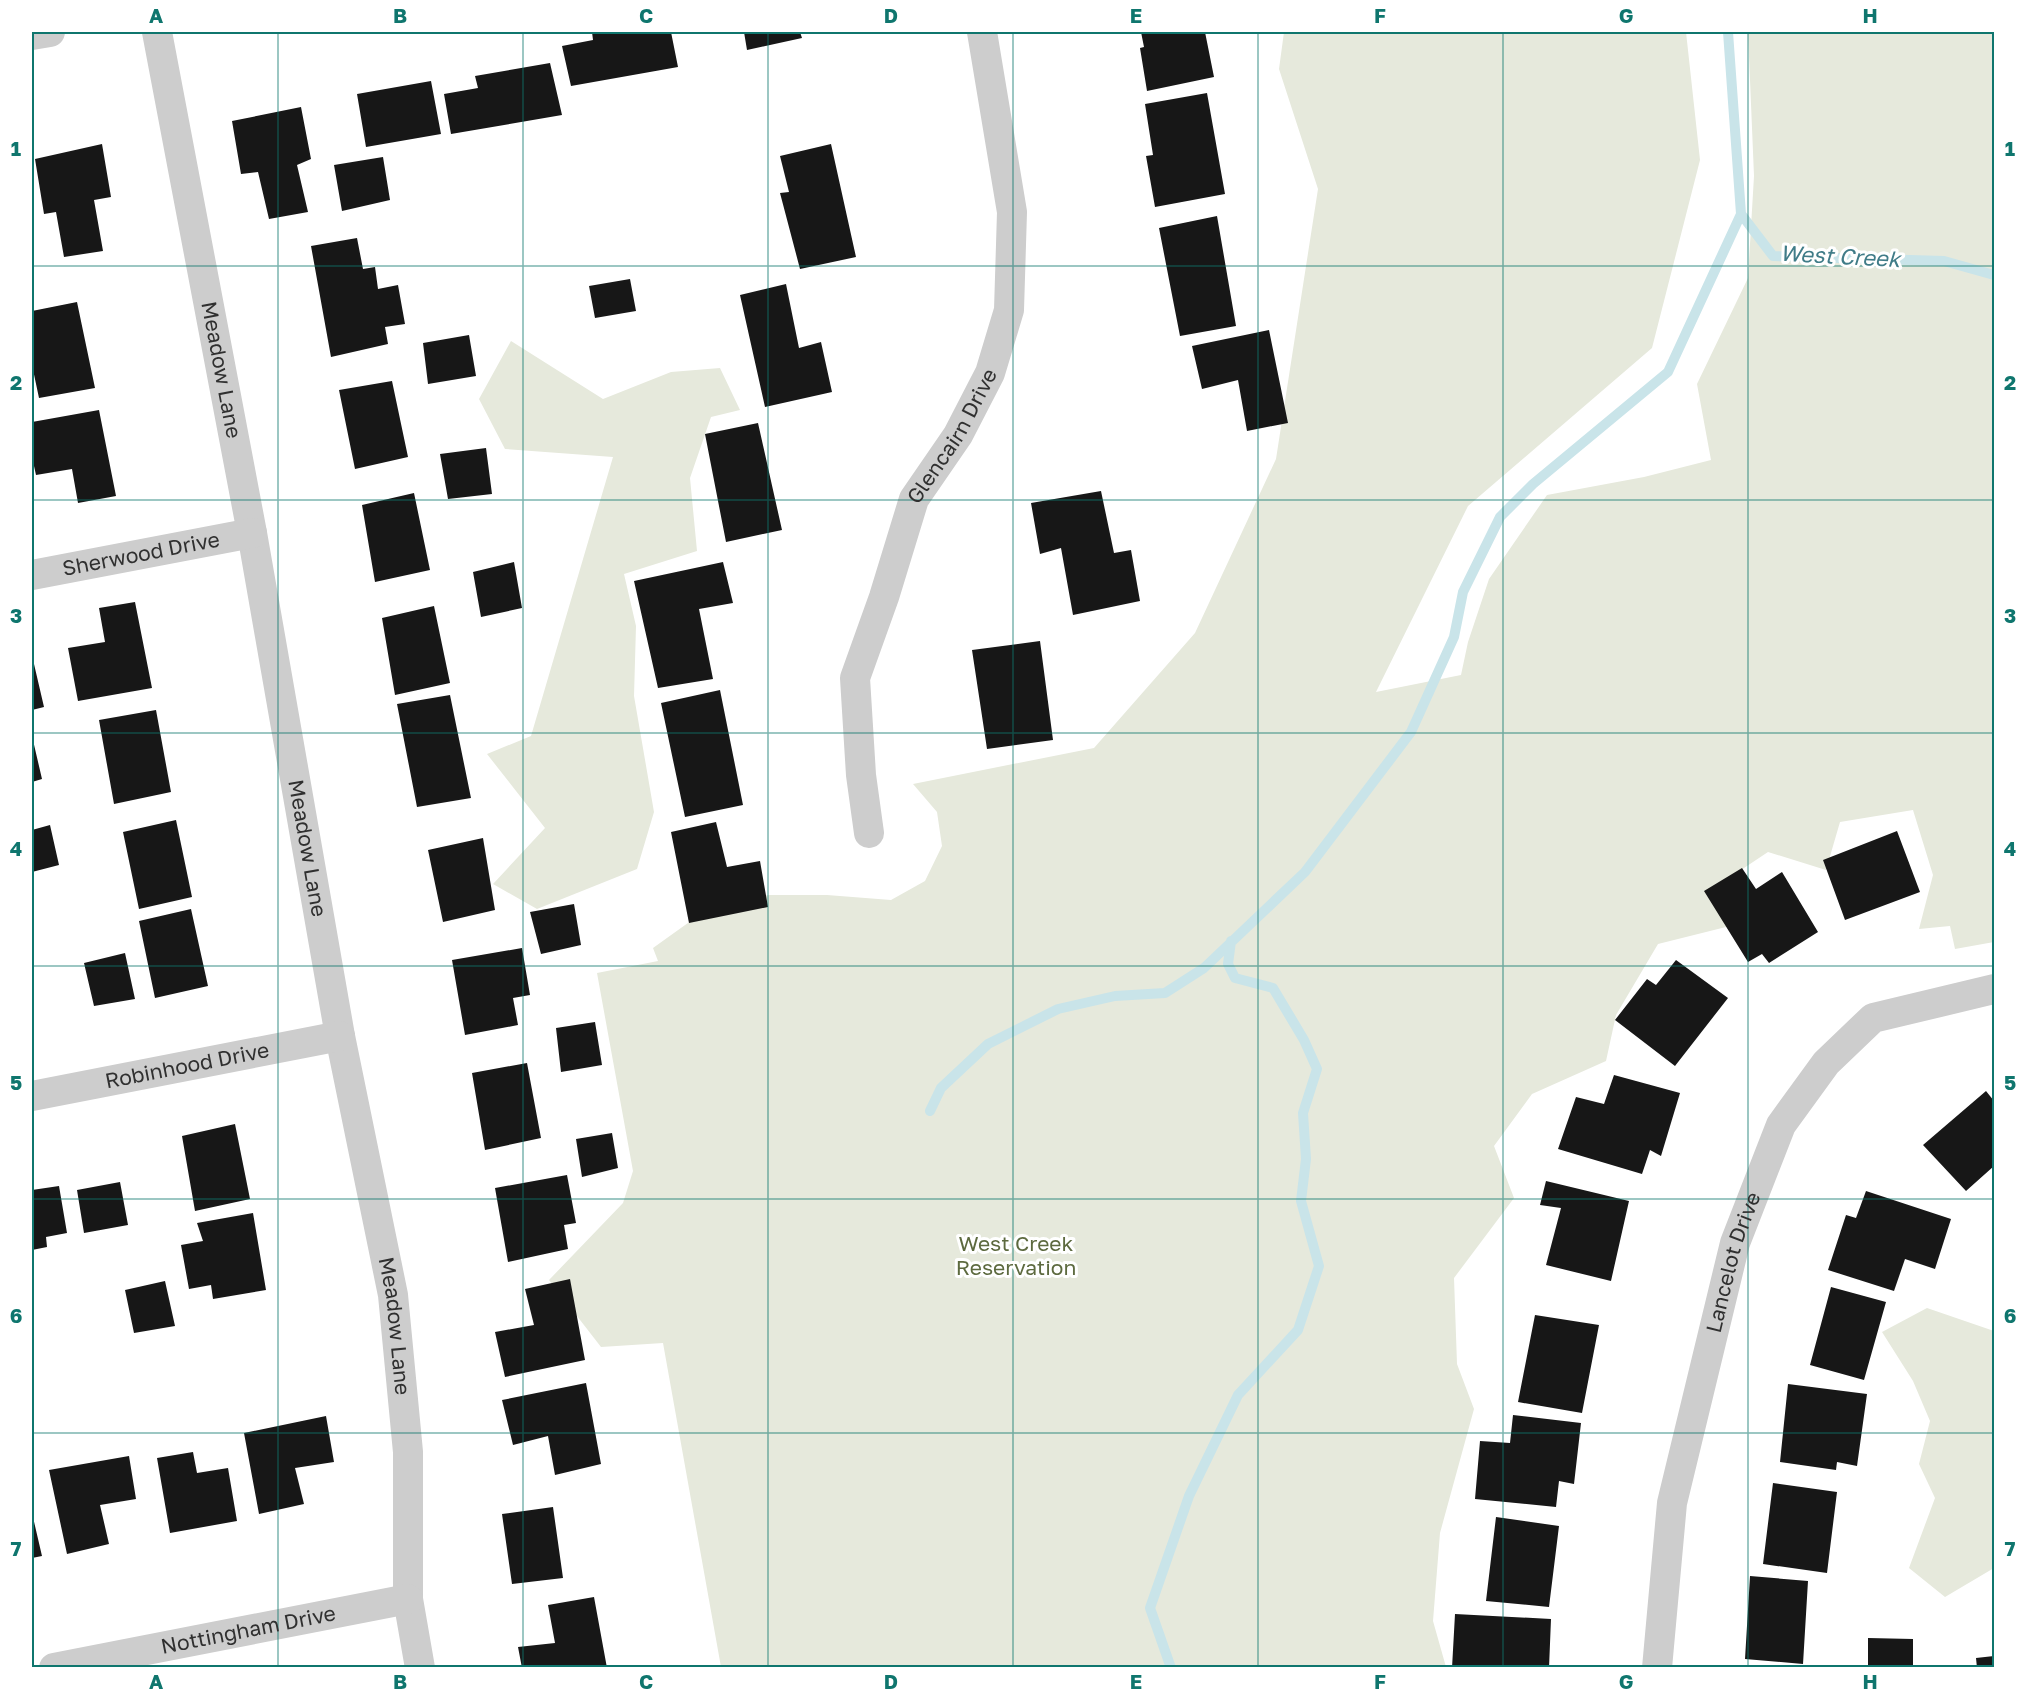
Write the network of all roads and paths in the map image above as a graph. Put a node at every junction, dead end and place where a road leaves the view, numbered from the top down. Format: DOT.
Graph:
graph roads {
  1 [pos="50,32"];
  2 [pos="158,32"];
  3 [pos="982,32"];
  4 [pos="32,35"];
  5 [pos="252,533"];
  6 [pos="32,575"];
  7 [pos="869,833"];
  8 [pos="1995,989"];
  9 [pos="340,1036"];
  10 [pos="32,1096"];
  11 [pos="408,1599"];
  12 [pos="54,1668"];
  13 [pos="420,1668"];
  14 [pos="1657,1668"];
  1 -- 4 [label="street"];
  2 -- 5 [label="street, Meadow Lane"];
  3 -- 7 [label="street, Glencairn Drive"];
  5 -- 6 [label="street, Sherwood Drive"];
  5 -- 9 [label="street, Meadow Lane"];
  8 -- 14 [label="street, Lancelot Drive"];
  9 -- 10 [label="street, Robinhood Drive"];
  9 -- 11 [label="street, Meadow Lane"];
  11 -- 12 [label="street, Nottingham Drive"];
  11 -- 13 [label="street, Meadow Lane"];
}
